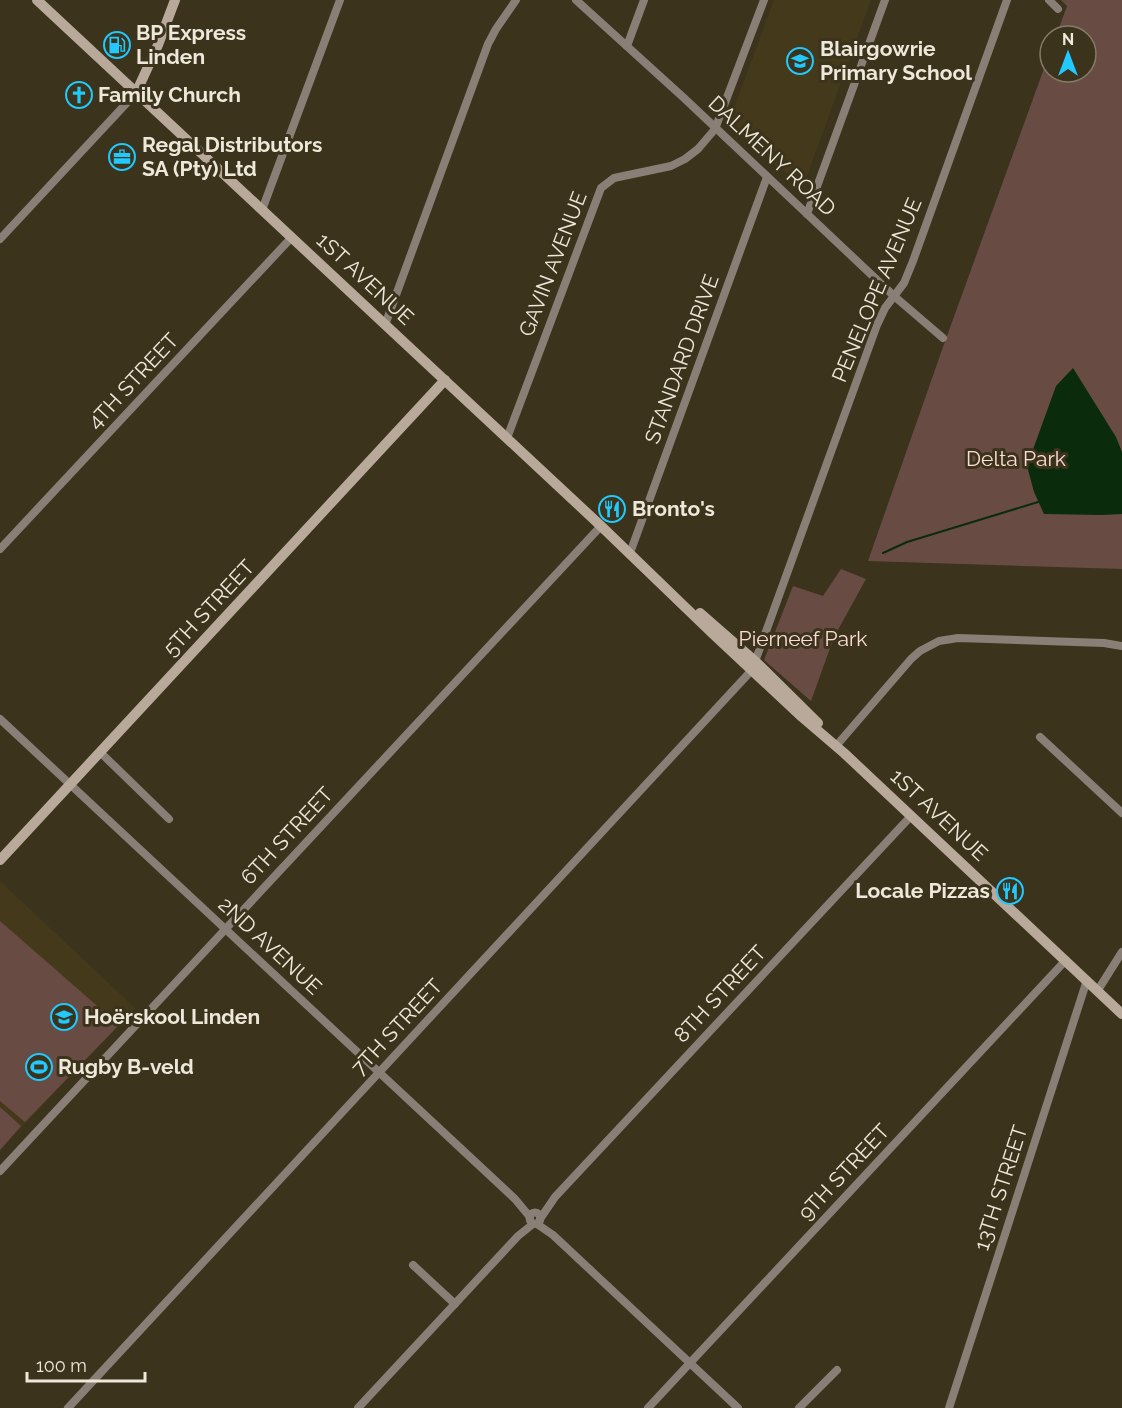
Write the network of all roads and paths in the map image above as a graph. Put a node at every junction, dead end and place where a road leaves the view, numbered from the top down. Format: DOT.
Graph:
graph roads {
  1 [pos="37,0"];
  2 [pos="175,0"];
  3 [pos="340,0"];
  4 [pos="516,0"];
  5 [pos="576,0"];
  6 [pos="644,0"];
  7 [pos="764,0"];
  8 [pos="885,0"];
  9 [pos="1006,0"];
  10 [pos="1049,0"];
  11 [pos="1058,9"];
  12 [pos="627,46"];
  13 [pos="136,93"];
  14 [pos="715,129"];
  15 [pos="768,177"];
  16 [pos="262,210"];
  17 [pos="807,214"];
  18 [pos="292,237"];
  19 [pos="0,239"];
  20 [pos="894,296"];
  21 [pos="385,325"];
  22 [pos="943,338"];
  23 [pos="446,381"];
  24 [pos="507,438"];
  25 [pos="601,526"];
  26 [pos="0,549"];
  27 [pos="630,553"];
  28 [pos="1122,646"];
  29 [pos="754,665"];
  30 [pos="0,719"];
  31 [pos="1040,737"];
  32 [pos="839,748"];
  33 [pos="101,753"];
  34 [pos="70,785"];
  35 [pos="1122,813"];
  36 [pos="911,816"];
  37 [pos="169,819"];
  38 [pos="0,860"];
  39 [pos="225,929"];
  40 [pos="1122,952"];
  41 [pos="1066,960"];
  42 [pos="1087,980"];
  43 [pos="1098,990"];
  44 [pos="1122,1014"];
  45 [pos="379,1072"];
  46 [pos="0,1171"];
  47 [pos="535,1219"];
  48 [pos="413,1265"];
  49 [pos="455,1304"];
  50 [pos="690,1363"];
  51 [pos="837,1370"];
  52 [pos="68,1408"];
  53 [pos="358,1408"];
  54 [pos="648,1408"];
  55 [pos="738,1408"];
  56 [pos="799,1408"];
  57 [pos="949,1408"];
  1 -- 13 [label="main road, 1ST AVENUE"];
  2 -- 13 [label="main road"];
  3 -- 16 [label="street"];
  4 -- 21 [label="street"];
  5 -- 12 [label="street, DALMENY ROAD"];
  6 -- 12 [label="street"];
  7 -- 14 [label="street, GAVIN AVENUE"];
  8 -- 17 [label="street"];
  9 -- 20 [label="street, PENELOPE AVENUE"];
  10 -- 11 [label="street"];
  12 -- 14 [label="street, DALMENY ROAD"];
  13 -- 16 [label="main road, 1ST AVENUE"];
  13 -- 19 [label="street"];
  14 -- 15 [label="street, DALMENY ROAD"];
  14 -- 24 [label="street, GAVIN AVENUE"];
  15 -- 17 [label="street, DALMENY ROAD"];
  15 -- 27 [label="street, STANDARD DRIVE"];
  16 -- 18 [label="main road, 1ST AVENUE"];
  17 -- 20 [label="street, DALMENY ROAD"];
  18 -- 21 [label="main road, 1ST AVENUE"];
  18 -- 26 [label="street, 4TH STREET"];
  20 -- 22 [label="street, DALMENY ROAD"];
  20 -- 29 [label="street, PENELOPE AVENUE"];
  21 -- 23 [label="main road, 1ST AVENUE"];
  23 -- 24 [label="main road, 1ST AVENUE"];
  23 -- 33 [label="main road, 5TH STREET"];
  24 -- 25 [label="main road, 1ST AVENUE"];
  25 -- 27 [label="main road, 1ST AVENUE"];
  25 -- 39 [label="street, 6TH STREET"];
  27 -- 29 [label="main road, 1ST AVENUE"];
  28 -- 32 [label="street"];
  29 -- 32 [label="main road, 1ST AVENUE"];
  29 -- 45 [label="street, 7TH STREET"];
  30 -- 34 [label="street, 2ND AVENUE"];
  31 -- 35 [label="street"];
  32 -- 36 [label="main road, 1ST AVENUE"];
  33 -- 34 [label="main road, 5TH STREET"];
  33 -- 37 [label="street"];
  34 -- 38 [label="main road, 5TH STREET"];
  34 -- 39 [label="street, 2ND AVENUE"];
  36 -- 41 [label="main road, 1ST AVENUE"];
  36 -- 47 [label="street, 8TH STREET"];
  39 -- 45 [label="street, 2ND AVENUE"];
  39 -- 46 [label="street, 6TH STREET"];
  40 -- 43 [label="street"];
  41 -- 42 [label="main road, 1ST AVENUE"];
  41 -- 50 [label="street, 9TH STREET"];
  42 -- 43 [label="main road, 1ST AVENUE"];
  42 -- 57 [label="street, 13TH STREET"];
  43 -- 44 [label="main road, 1ST AVENUE"];
  45 -- 47 [label="street, 2ND AVENUE"];
  45 -- 52 [label="street, 7TH STREET"];
  47 -- 49 [label="street, 8TH STREET"];
  47 -- 50 [label="street, 2ND AVENUE"];
  48 -- 49 [label="street"];
  49 -- 53 [label="street, 8TH STREET"];
  50 -- 54 [label="street, 9TH STREET"];
  50 -- 55 [label="street, 2ND AVENUE"];
  51 -- 56 [label="street"];
}
